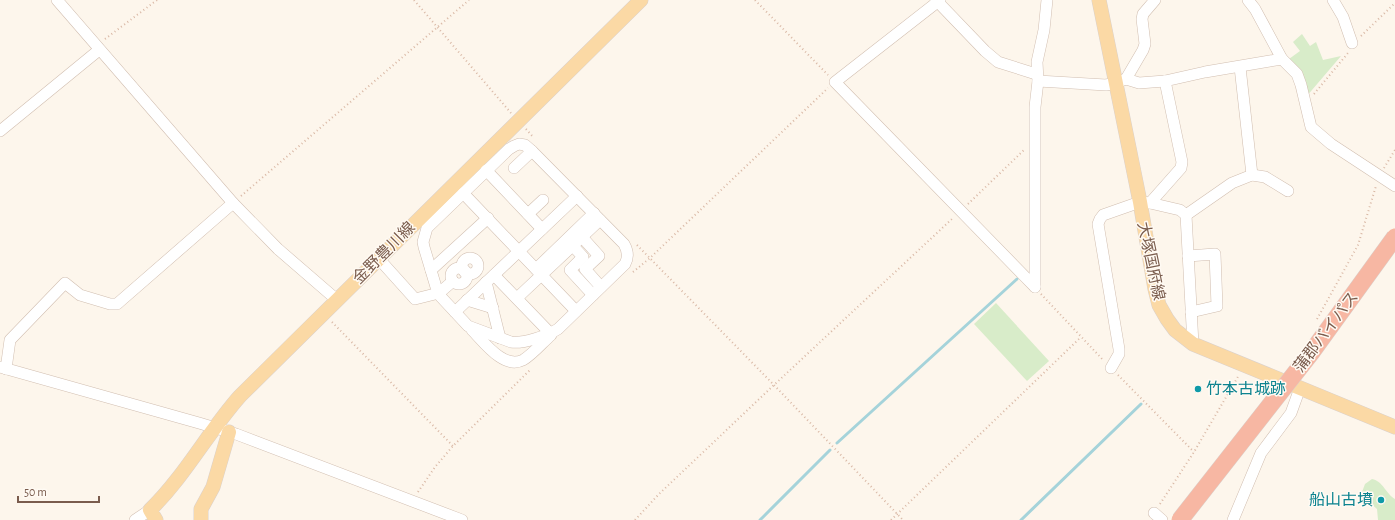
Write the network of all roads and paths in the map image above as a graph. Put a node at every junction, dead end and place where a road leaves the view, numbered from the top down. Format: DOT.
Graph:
graph roads {
  1 [pos="57,0"];
  2 [pos="157,0"];
  3 [pos="414,0"];
  4 [pos="469,0"];
  5 [pos="641,0"];
  6 [pos="755,0"];
  7 [pos="1047,0"];
  8 [pos="1099,0"];
  9 [pos="1154,0"];
  10 [pos="1248,0"];
  11 [pos="1333,0"];
  12 [pos="938,1"];
  13 [pos="438,27"];
  14 [pos="1352,43"];
  15 [pos="99,50"];
  16 [pos="1282,59"];
  17 [pos="1240,67"];
  18 [pos="1037,78"];
  19 [pos="1121,81"];
  20 [pos="1165,81"];
  21 [pos="834,82"];
  22 [pos="519,121"];
  23 [pos="0,131"];
  24 [pos="1035,140"];
  25 [pos="1395,150"];
  26 [pos="532,151"];
  27 [pos="514,168"];
  28 [pos="486,170"];
  29 [pos="1252,175"];
  30 [pos="1379,176"];
  31 [pos="1395,186"];
  32 [pos="1288,190"];
  33 [pos="463,193"];
  34 [pos="577,196"];
  35 [pos="543,200"];
  36 [pos="1145,202"];
  37 [pos="233,203"];
  38 [pos="960,212"];
  39 [pos="528,214"];
  40 [pos="1186,215"];
  41 [pos="597,216"];
  42 [pos="488,218"];
  43 [pos="542,229"];
  44 [pos="582,237"];
  45 [pos="1395,237"];
  46 [pos="573,246"];
  47 [pos="1395,247"];
  48 [pos="519,251"];
  49 [pos="1188,256"];
  50 [pos="379,259"];
  51 [pos="431,270"];
  52 [pos="464,271"];
  53 [pos="539,272"];
  54 [pos="490,278"];
  55 [pos="597,291"];
  56 [pos="439,293"];
  57 [pos="517,298"];
  58 [pos="337,300"];
  59 [pos="467,300"];
  60 [pos="493,308"];
  61 [pos="576,311"];
  62 [pos="455,312"];
  63 [pos="1191,312"];
  64 [pos="323,313"];
  65 [pos="1317,320"];
  66 [pos="468,326"];
  67 [pos="554,331"];
  68 [pos="500,338"];
  69 [pos="1081,338"];
  70 [pos="1193,344"];
  71 [pos="1245,365"];
  72 [pos="3,368"];
  73 [pos="1111,368"];
  74 [pos="774,385"];
  75 [pos="1300,388"];
  76 [pos="214,427"];
  77 [pos="1395,427"];
  78 [pos="229,432"];
  79 [pos="412,501"];
  80 [pos="897,514"];
  81 [pos="153,515"];
  82 [pos="1158,516"];
  83 [pos="135,520"];
  84 [pos="201,520"];
  85 [pos="462,520"];
  86 [pos="635,520"];
  87 [pos="891,520"];
  88 [pos="903,520"];
  89 [pos="1180,520"];
  90 [pos="1187,520"];
  91 [pos="1233,520"];
  1 -- 15 [label="street"];
  2 -- 15 [label="path"];
  3 -- 13 [label="path"];
  4 -- 13 [label="path"];
  5 -- 22 [label="main road, 金野豊川線"];
  6 -- 21 [label="path"];
  7 -- 18 [label="street"];
  8 -- 19 [label="main road, 大塚国府線"];
  9 -- 19 [label="street"];
  10 -- 16 [label="street"];
  11 -- 14 [label="street"];
  12 -- 18 [label="street"];
  12 -- 21 [label="street"];
  13 -- 22 [label="path"];
  13 -- 37 [label="path"];
  15 -- 23 [label="street"];
  15 -- 37 [label="street"];
  16 -- 17 [label="street"];
  16 -- 30 [label="street"];
  17 -- 20 [label="street"];
  17 -- 29 [label="street"];
  18 -- 19 [label="street"];
  18 -- 24 [label="street"];
  19 -- 20 [label="street"];
  19 -- 36 [label="main road, 大塚国府線"];
  20 -- 36 [label="street"];
  21 -- 38 [label="street"];
  21 -- 74 [label="path"];
  22 -- 50 [label="main road, 金野豊川線"];
  24 -- 38 [label="path"];
  24 -- 38 [label="street"];
  25 -- 30 [label="path"];
  26 -- 27 [label="street"];
  26 -- 28 [label="street"];
  26 -- 34 [label="street"];
  28 -- 33 [label="street"];
  28 -- 39 [label="street"];
  29 -- 32 [label="street"];
  29 -- 40 [label="street"];
  30 -- 31 [label="street"];
  30 -- 65 [label="path"];
  33 -- 42 [label="street"];
  33 -- 51 [label="street"];
  34 -- 41 [label="street"];
  34 -- 43 [label="street"];
  35 -- 39 [label="street"];
  36 -- 40 [label="street"];
  36 -- 70 [label="main road, 大塚国府線"];
  36 -- 73 [label="street"];
  37 -- 58 [label="street"];
  37 -- 72 [label="street"];
  38 -- 74 [label="path"];
  39 -- 43 [label="street"];
  40 -- 49 [label="street"];
  41 -- 44 [label="street"];
  41 -- 53 [label="street"];
  41 -- 55 [label="street"];
  42 -- 48 [label="street"];
  42 -- 51 [label="street"];
  43 -- 48 [label="street"];
  44 -- 46 [label="street"];
  44 -- 55 [label="street"];
  45 -- 89 [label="highway, 蒲郡バイパス, bridge"];
  46 -- 53 [label="street"];
  46 -- 55 [label="street"];
  47 -- 90 [label="highway, 蒲郡バイパス"];
  48 -- 53 [label="street"];
  48 -- 54 [label="street"];
  49 -- 63 [label="street"];
  49 -- 63 [label="street"];
  50 -- 56 [label="street"];
  50 -- 58 [label="main road, 金野豊川線"];
  51 -- 56 [label="street"];
  52 -- 56 [label="street"];
  53 -- 57 [label="street"];
  53 -- 61 [label="street"];
  54 -- 57 [label="street"];
  54 -- 59 [label="street"];
  54 -- 60 [label="street"];
  55 -- 61 [label="street"];
  56 -- 62 [label="street"];
  57 -- 67 [label="street"];
  58 -- 64 [label="main road, 金野豊川線"];
  59 -- 60 [label="street"];
  59 -- 62 [label="street"];
  60 -- 68 [label="street"];
  61 -- 67 [label="street"];
  62 -- 66 [label="street"];
  63 -- 70 [label="street"];
  64 -- 76 [label="main road, 金野豊川線"];
  64 -- 79 [label="path"];
  66 -- 67 [label="street"];
  66 -- 68 [label="street"];
  67 -- 68 [label="street"];
  69 -- 80 [label="path"];
  70 -- 71 [label="main road, 大塚国府線"];
  71 -- 75 [label="main road, 大塚国府線"];
  71 -- 82 [label="path"];
  72 -- 76 [label="street"];
  74 -- 80 [label="path"];
  74 -- 86 [label="path"];
  75 -- 77 [label="main road, 大塚国府線"];
  75 -- 91 [label="street"];
  76 -- 78 [label="street"];
  76 -- 81 [label="main road, 金野豊川線"];
  78 -- 79 [label="street"];
  78 -- 84 [label="main road"];
  79 -- 85 [label="street"];
  80 -- 87 [label="path"];
  80 -- 88 [label="path"];
  81 -- 83 [label="street"];
}
